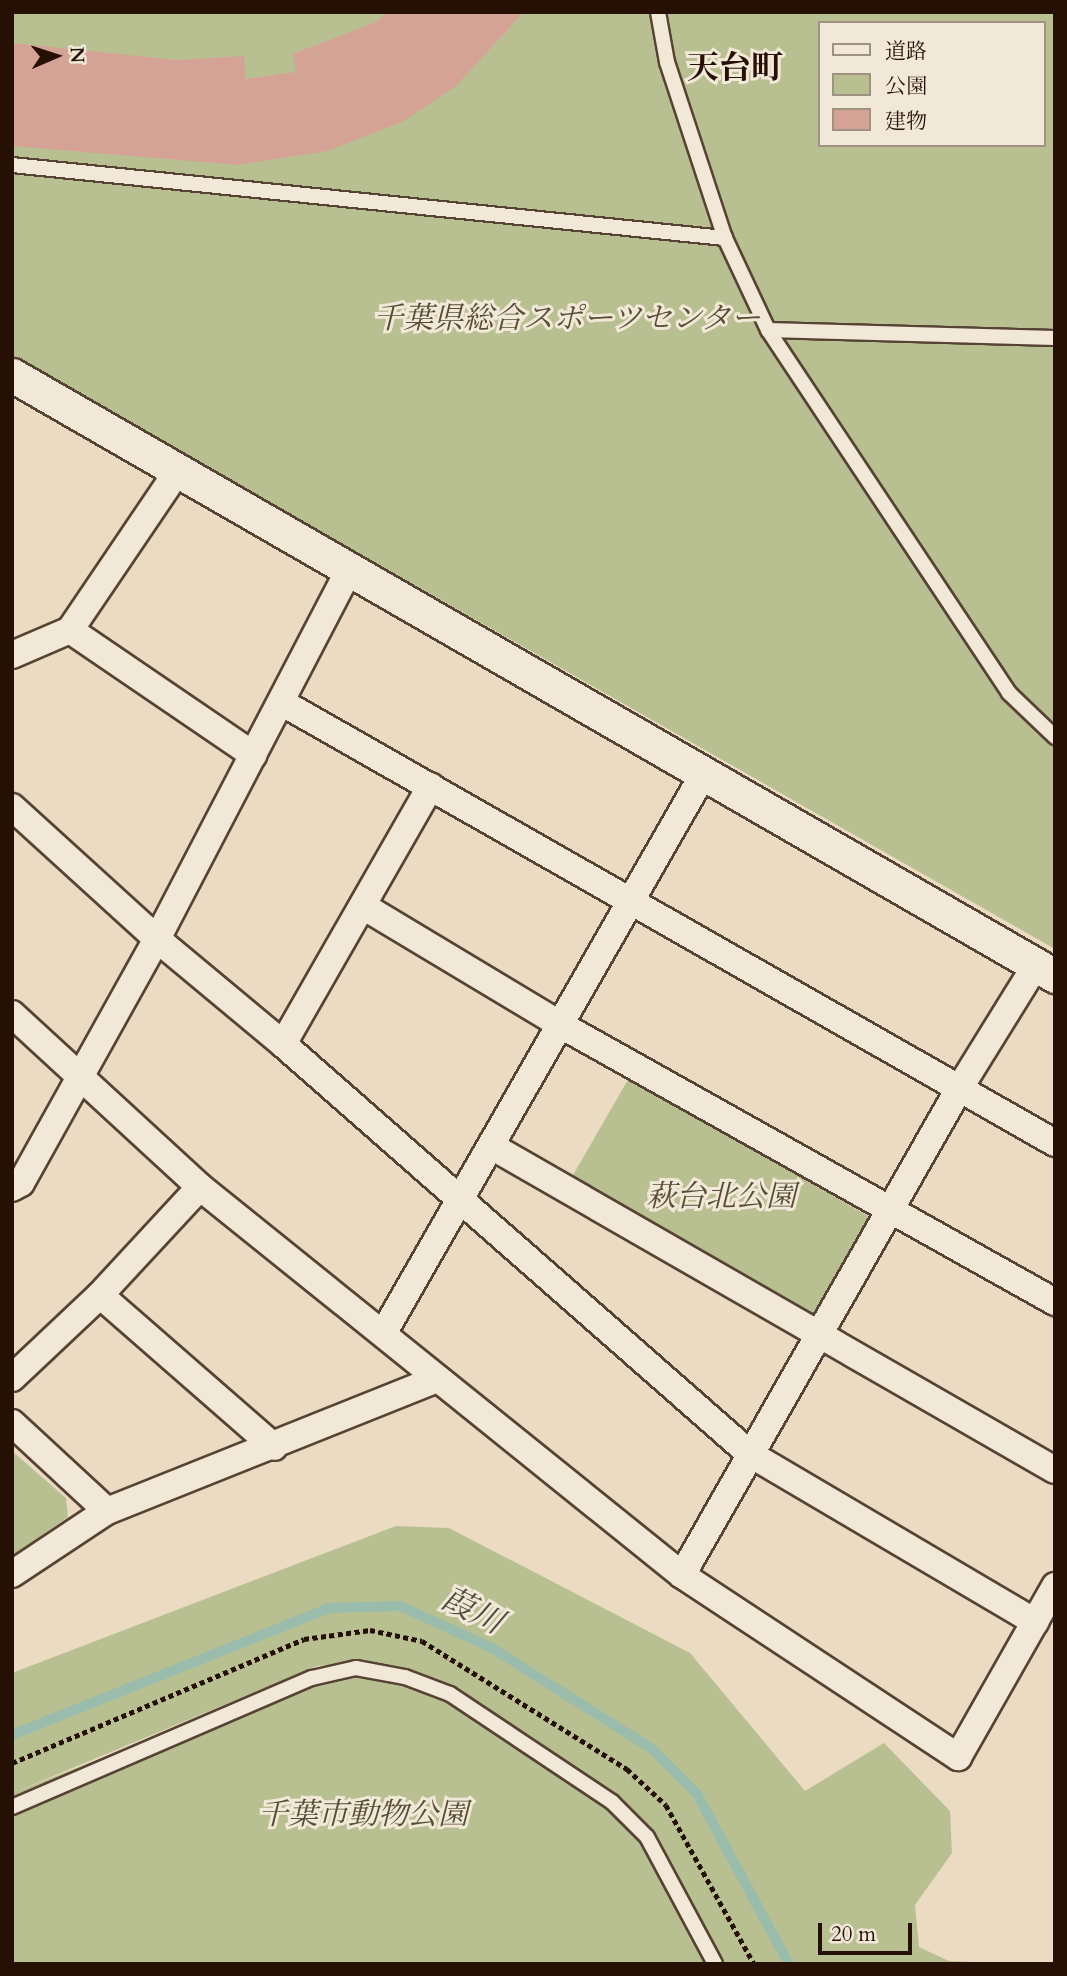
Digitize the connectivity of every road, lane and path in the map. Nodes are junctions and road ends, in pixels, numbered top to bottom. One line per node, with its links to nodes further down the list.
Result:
1 (657, 12): 3 (lane)
2 (12, 165): 3 (lane)
3 (725, 239): 4 (lane)
4 (768, 330): 5 (lane); 12 (lane)
5 (1055, 338)
6 (12, 375): 7 (street)
7 (179, 469): 8 (street); 9 (street)
8 (348, 572): 11 (street); 14 (street)
9 (70, 630): 10 (street); 13 (street)
10 (12, 655)
11 (281, 702): 13 (street); 15 (street)
12 (1055, 737)
13 (253, 755): 19 (street)
14 (704, 773): 17 (street); 20 (street)
15 (431, 786): 17 (street); 18 (street)
16 (12, 807): 19 (street)
17 (631, 901): 22 (street); 25 (street)
18 (363, 906): 22 (street); 23 (street)
19 (157, 939): 23 (street); 24 (street)
20 (1046, 970): 25 (street)
21 (12, 1014): 24 (street)
22 (559, 1024): 27 (street); 31 (street)
23 (283, 1044): 30 (street)
24 (82, 1074): 28 (street); 29 (street)
25 (959, 1088): 26 (street); 31 (street)
26 (1055, 1143)
27 (493, 1147): 30 (street); 35 (street)
28 (201, 1187): 32 (street); 34 (street)
29 (12, 1188)
30 (460, 1201): 34 (street); 40 (street)
31 (890, 1211): 33 (street); 35 (street)
32 (100, 1295): 36 (street); 39 (street)
33 (1055, 1302)
34 (384, 1332): 37 (street)
35 (821, 1334): 40 (street); 41 (street)
36 (12, 1378)
37 (437, 1379): 39 (street); 44 (street)
38 (12, 1423): 42 (street)
39 (275, 1447): 42 (street)
40 (750, 1454): 44 (street); 46 (street)
41 (1055, 1470)
42 (107, 1511): 43 (street)
43 (12, 1574)
44 (682, 1575): 46 (street)
45 (1055, 1586): 46 (street)
46 (1035, 1622)
47 (12, 1763): 50 (path)
48 (12, 1807): 49 (lane)
49 (715, 1964)
50 (754, 1964)

